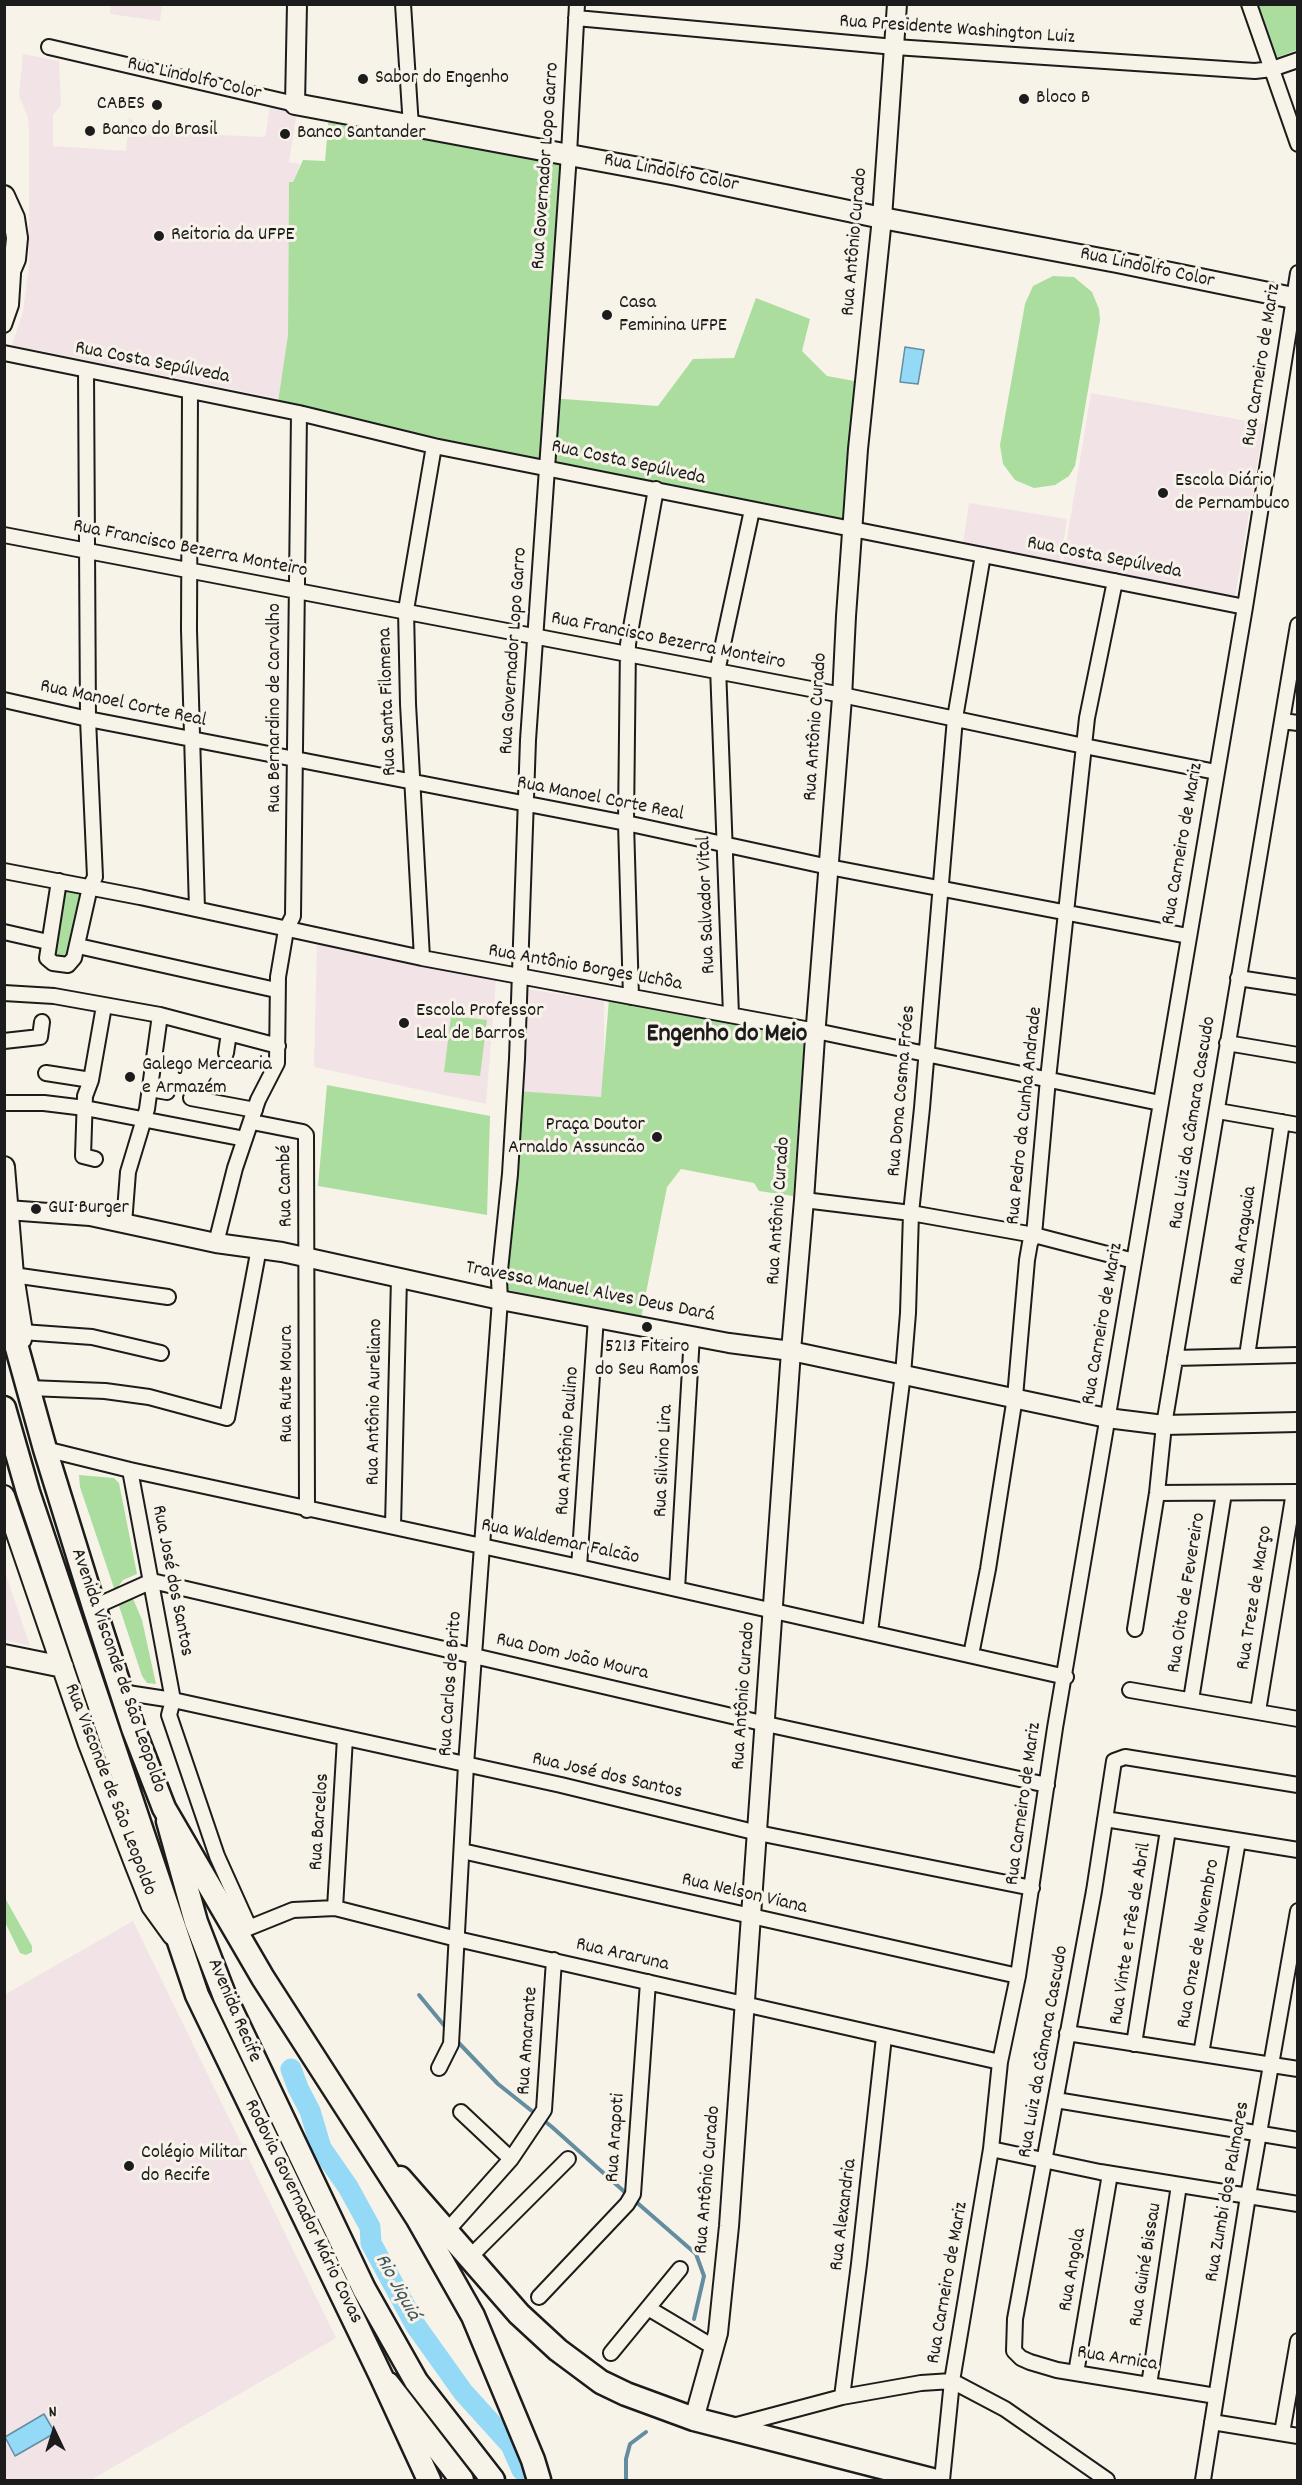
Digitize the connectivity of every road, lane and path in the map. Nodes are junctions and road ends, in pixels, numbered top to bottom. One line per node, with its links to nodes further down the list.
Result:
1 (297, 4): 10 (street)
2 (403, 4): 11 (street)
3 (897, 4): 7 (street, Rua Antônio Curado)
4 (1249, 4): 9 (street)
5 (576, 11): 7 (street, Rua Presidente Washington Luiz); 13 (street, Rua Governador Lopo Garro)
6 (49, 47): 10 (street, Rua Lindolfo Color)
7 (895, 47): 9 (street, Rua Presidente Washington Luiz); 15 (street, Rua Antônio Curado)
8 (1298, 60): 9 (street, Rua Presidente Washington Luiz)
9 (1272, 69): 12 (street)
10 (295, 104): 11 (main road, Rua Lindolfo Color)
11 (411, 127): 13 (main road, Rua Lindolfo Color)
12 (1298, 144)
13 (569, 154): 15 (main road, Rua Lindolfo Color); 26 (street, Rua Governador Lopo Garro)
14 (4, 196): 16 (main road)
15 (882, 218): 19 (main road, Rua Lindolfo Color); 29 (street, Rua Antônio Curado)
16 (15, 259): 18 (main road); 20 (street)
17 (1298, 273): 19 (street, Rua Carneiro de Mariz)
18 (4, 285)
19 (1295, 299): 36 (street, Rua Carneiro de Mariz)
20 (4, 325)
21 (4, 353): 22 (street, Rua Costa Sepúlveda)
22 (86, 371): 23 (street, Rua Costa Sepúlveda); 31 (street)
23 (190, 391): 24 (street, Rua Costa Sepúlveda); 33 (street)
24 (298, 413): 25 (street, Rua Costa Sepúlveda); 35 (street, Rua Bernardino de Carvalho)
25 (434, 446): 26 (street, Rua Costa Sepúlveda); 37 (street, Rua Santa Filomena)
26 (546, 467): 27 (street, Rua Costa Sepúlveda); 39 (street, Rua Governador Lopo Garro)
27 (656, 489): 28 (street, Rua Costa Sepúlveda); 41 (street)
28 (752, 510): 29 (street, Rua Costa Sepúlveda); 42 (street, Rua Salvador Vital)
29 (853, 529): 32 (street, Rua Costa Sepúlveda); 43 (street, Rua Antônio Curado)
30 (4, 535): 31 (street, Rua Francisco Bezerra Monteiro)
31 (87, 549): 33 (street, Rua Francisco Bezerra Monteiro); 46 (street)
32 (983, 555): 34 (street, Rua Costa Sepúlveda); 45 (street, Rua Dona Cosma Fróes)
33 (190, 569): 35 (street, Rua Francisco Bezerra Monteiro); 49 (street)
34 (1115, 581): 36 (street, Rua Costa Sepúlveda); 50 (street, Rua Pedro da Cunha Andrade)
35 (296, 590): 37 (street, Rua Francisco Bezerra Monteiro); 51 (street, Rua Bernardino de Carvalho)
36 (1245, 607): 52 (street, Rua Carneiro de Mariz)
37 (406, 610): 39 (street, Rua Francisco Bezerra Monteiro); 53 (street, Rua Santa Filomena)
38 (1298, 625): 40 (street, Rua Luiz da Câmara Cascudo)
39 (535, 637): 41 (street, Rua Francisco Bezerra Monteiro); 54 (street, Rua Governador Lopo Garro)
40 (1295, 652): 47 (street, Rua Luiz da Câmara Cascudo)
41 (628, 654): 42 (street, Rua Francisco Bezerra Monteiro); 55 (street)
42 (719, 672): 43 (street, Rua Francisco Bezerra Monteiro); 56 (street, Rua Salvador Vital)
43 (842, 694): 45 (street, Rua Francisco Bezerra Monteiro); 57 (street, Rua Antônio Curado)
44 (4, 700): 46 (street, Rua Manoel Corte Real)
45 (955, 718): 50 (street, Rua Francisco Bezerra Monteiro); 61 (street, Rua Dona Cosma Fróes)
46 (88, 719): 49 (street, Rua Manoel Corte Real); 60 (street)
47 (1282, 721): 48 (street); 71 (street, Rua Luiz da Câmara Cascudo)
48 (1298, 723)
49 (192, 739): 51 (street, Rua Manoel Corte Real); 62 (street)
50 (1084, 746): 52 (street, Rua Francisco Bezerra Monteiro); 63 (street, Rua Pedro da Cunha Andrade)
51 (296, 759): 53 (street, Rua Manoel Corte Real); 64 (street, Rua Bernardino de Carvalho)
52 (1216, 772): 66 (street, Rua Carneiro de Mariz)
53 (412, 782): 54 (street, Rua Manoel Corte Real); 69 (street, Rua Santa Filomena)
54 (525, 805): 55 (street, Rua Manoel Corte Real); 70 (street, Rua Governador Lopo Garro)
55 (626, 823): 56 (street, Rua Manoel Corte Real); 75 (street)
56 (726, 845): 57 (street, Rua Manoel Corte Real); 78 (street, Rua Salvador Vital)
57 (830, 867): 61 (street, Rua Manoel Corte Real); 80 (street, Rua Antônio Curado)
58 (4, 871): 59 (street, Rua Antônio Borges Uchôa)
59 (59, 881): 60 (street, Rua Antônio Borges Uchôa); 67 (street)
60 (90, 887): 62 (street, Rua Antônio Borges Uchôa); 68 (street)
61 (941, 888): 63 (street, Rua Manoel Corte Real); 86 (street, Rua Dona Cosma Fróes)
62 (197, 909): 64 (street, Rua Antônio Borges Uchôa)
63 (1066, 912): 66 (street, Rua Manoel Corte Real); 89 (street, Rua Pedro da Cunha Andrade)
64 (286, 930): 69 (street, Rua Antônio Borges Uchôa); 73 (street, Rua Bernardino de Carvalho)
65 (4, 932): 67 (street)
66 (1188, 936): 95 (street, Rua Carneiro de Mariz)
67 (48, 942): 68 (street)
68 (78, 946): 73 (street)
69 (422, 958): 70 (street, Rua Antônio Borges Uchôa)
70 (519, 977): 75 (street, Rua Antônio Borges Uchôa); 117 (street, Rua Governador Lopo Garro)
71 (1238, 978): 72 (street); 83 (street, Rua Luiz da Câmara Cascudo)
72 (1298, 987)
73 (276, 990): 84 (street, Rua Bernardino de Carvalho)
74 (4, 993): 76 (street)
75 (631, 997): 78 (street, Rua Antônio Borges Uchôa)
76 (104, 1006): 77 (street); 90 (street)
77 (160, 1015): 81 (street); 91 (street)
78 (731, 1015): 80 (street, Rua Antônio Borges Uchôa)
79 (42, 1022): 82 (street)
80 (816, 1031): 86 (street, Rua Antônio Borges Uchôa); 105 (street, Rua Antônio Curado)
81 (229, 1033): 84 (street); 85 (street)
82 (4, 1041)
83 (1227, 1043): 87 (street); 97 (street, Rua Luiz da Câmara Cascudo)
84 (278, 1046): 98 (street, Rua Bernardino de Carvalho)
85 (226, 1053)
86 (927, 1054): 89 (street, Rua Antônio Borges Uchôa); 107 (street, Rua Dona Cosma Fróes)
87 (1298, 1055)
88 (46, 1073): 90 (street)
89 (1048, 1078): 95 (street, Rua Antônio Borges Uchôa); 109 (street, Rua Pedro da Cunha Andrade)
90 (91, 1080): 96 (street)
91 (150, 1089): 92 (street); 99 (street)
92 (167, 1092)
93 (191, 1098): 98 (street)
94 (4, 1103): 96 (street)
95 (1160, 1104): 113 (street, Rua Carneiro de Mariz)
96 (85, 1108): 99 (street); 103 (street)
97 (1218, 1111): 100 (street); 126 (street, Rua Luiz da Câmara Cascudo)
98 (253, 1116): 102 (street, Rua Bernardino de Carvalho); 112 (street, Rua Cambé)
99 (145, 1120): 102 (street); 108 (street)
100 (1282, 1122): 101 (street); 125 (street, Rua Araguaia)
101 (1298, 1125)
102 (245, 1138): 110 (street, Rua Bernardino de Carvalho)
103 (94, 1159)
104 (4, 1167): 106 (main road, Avenida Visconde de São Leopoldo)
105 (804, 1200): 107 (street); 122 (street, Rua Antônio Curado)
106 (7, 1210): 108 (street, Travessa Manuel Alves Deus Dará); 114 (main road, Avenida Visconde de São Leopoldo)
107 (911, 1214): 109 (street); 127 (street, Rua Dona Cosma Fróes)
108 (124, 1224): 110 (street, Travessa Manuel Alves Deus Dará)
109 (1034, 1236): 113 (street); 129 (street, Rua Pedro da Cunha Andrade)
110 (216, 1243): 111 (street, Travessa Manuel Alves Deus Dará)
111 (259, 1248): 112 (street, Travessa Manuel Alves Deus Dará); 128 (street)
112 (308, 1258): 115 (street, Travessa Manuel Alves Deus Dará); 140 (street, Rua Rute Moura)
113 (1134, 1261): 131 (street, Rua Carneiro de Mariz)
114 (13, 1275): 116 (street); 121 (main road, Avenida Visconde de São Leopoldo)
115 (399, 1278): 117 (street, Travessa Manuel Alves Deus Dará); 141 (street, Rua Antônio Aureliano)
116 (168, 1298)
117 (500, 1300): 119 (street, Travessa Manuel Alves Deus Dará); 142 (street, Rua Carlos de Brito)
118 (4, 1301): 121 (main road, Avenida Visconde de São Leopoldo)
119 (596, 1317): 120 (street, Travessa Manuel Alves Deus Dará); 143 (street, Rua Antônio Paulino)
120 (693, 1335): 122 (street, Travessa Manuel Alves Deus Dará); 145 (street, Rua Silvino Lira)
121 (21, 1343): 123 (street); 128 (main road, Avenida Visconde de São Leopoldo)
122 (791, 1351): 127 (street, Travessa Manuel Alves Deus Dará); 147 (street, Rua Antônio Curado)
123 (161, 1353)
124 (1298, 1354): 125 (street)
125 (1247, 1356): 126 (street)
126 (1175, 1358): 133 (street, Rua Luiz da Câmara Cascudo)
127 (903, 1374): 129 (street, Travessa Manuel Alves Deus Dará); 149 (street, Rua Dona Cosma Fróes)
128 (29, 1388): 134 (main road, Avenida Visconde de São Leopoldo)
129 (1015, 1397): 131 (street, Travessa Manuel Alves Deus Dará); 152 (street, Rua Pedro da Cunha Andrade)
130 (4, 1408): 179 (main road, Avenida Visconde de São Leopoldo)
131 (1107, 1418): 133 (street, Travessa Manuel Alves Deus Dará); 154 (street, Rua Carneiro de Mariz)
132 (1298, 1422): 133 (street, Travessa Manuel Alves Deus Dará)
133 (1164, 1425): 137 (street, Rua Luiz da Câmara Cascudo)
134 (45, 1449): 135 (street, Rua Waldemar Falcão); 146 (main road, Avenida Visconde de São Leopoldo)
135 (130, 1470): 140 (street, Rua Waldemar Falcão); 144 (street, Rua José dos Santos)
136 (1296, 1492): 138 (street); 159 (street, Rua Treze de Março)
137 (1157, 1493): 138 (street); 148 (street, Rua Luiz da Câmara Cascudo)
138 (1224, 1493): 158 (street, Rua Oito de Fevereiro)
139 (4, 1496): 153 (main road)
140 (308, 1510): 141 (street, Rua Waldemar Falcão)
141 (393, 1526): 142 (street, Rua Waldemar Falcão)
142 (482, 1546): 143 (street, Rua Waldemar Falcão); 151 (street, Rua Carlos de Brito)
143 (579, 1567): 145 (street, Rua Waldemar Falcão)
144 (152, 1581): 146 (street); 151 (street, Rua Dom João Moura); 157 (street, Rua José dos Santos)
145 (677, 1589): 147 (street, Rua Waldemar Falcão)
146 (94, 1607): 156 (main road, Avenida Visconde de São Leopoldo)
147 (774, 1611): 149 (street, Rua Waldemar Falcão); 161 (street, Rua Antônio Curado)
148 (1135, 1629)
149 (870, 1632): 152 (street, Rua Waldemar Falcão)
150 (4, 1655): 153 (main road)
151 (474, 1655): 161 (street, Rua Dom João Moura); 163 (street, Rua Carlos de Brito)
152 (971, 1655): 154 (street, Rua Waldemar Falcão)
153 (63, 1667): 179 (main road, Rua Visconde de São Leopoldo)
154 (1066, 1677): 164 (street, Rua Carneiro de Mariz)
155 (1130, 1690): 158 (street)
156 (122, 1692): 157 (street, Rua José dos Santos); 166 (main road, Avenida Visconde de São Leopoldo)
157 (173, 1700): 162 (street, Rua José dos Santos); 177 (street, Rua José dos Santos)
158 (1191, 1700): 159 (street)
159 (1257, 1711): 160 (street)
160 (1298, 1719)
161 (766, 1724): 164 (street, Rua Dom João Moura); 169 (street, Rua Antônio Curado)
162 (345, 1738): 163 (street, Rua José dos Santos); 174 (street, Rua Barcelos)
163 (466, 1765): 169 (street, Rua José dos Santos); 172 (street, Rua Carlos de Brito)
164 (1047, 1785): 173 (street, Rua Carneiro de Mariz)
165 (1298, 1785): 167 (street, Rua Luiz da Câmara Cascudo)
166 (164, 1808): 177 (main road, Avenida Visconde de São Leopoldo); 227 (main road, Avenida Recife)
167 (1105, 1819): 168 (street); 184 (street, Rua Luiz da Câmara Cascudo)
168 (1168, 1830): 170 (street); 186 (street, Rua Vinte e Três de Abril)
169 (758, 1833): 173 (street, Rua José dos Santos); 176 (street, Rua Antônio Curado)
170 (1238, 1841): 171 (street); 187 (street, Rua Onze de Novembro)
171 (1298, 1850)
172 (462, 1851): 176 (street, Rua Nelson Viana); 178 (street, Rua Carlos de Brito)
173 (1032, 1888): 181 (street, Rua Carneiro de Mariz)
174 (334, 1908): 177 (street, Rua Araruna); 178 (street, Rua Araruna)
175 (1298, 1911): 189 (street, Rua Zumbi dos Palmares)
176 (752, 1917): 181 (street, Rua Nelson Viana); 183 (street, Rua Antônio Curado)
177 (243, 1930): 197 (main road, Avenida Visconde de São Leopoldo)
178 (457, 1939): 180 (street, Rua Araruna); 190 (street, Rua Carlos de Brito)
179 (178, 1941): 215 (main road, Rodovia Governador Mário Covas)
180 (554, 1960): 182 (street, Rua Araruna); 198 (street, Rua Amarante)
181 (1018, 1976): 188 (street, Rua Carneiro de Mariz)
182 (648, 1982): 183 (street, Rua Araruna); 208 (street, Rua Arapoti)
183 (744, 2004): 185 (street, Rua Araruna); 211 (street, Rua Antônio Curado)
184 (1067, 2033): 186 (street); 192 (street, Rua Luiz da Câmara Cascudo)
185 (884, 2037): 188 (street, Rua Araruna); 219 (street, Rua Alexandria)
186 (1134, 2044): 187 (street)
187 (1200, 2054): 189 (street)
188 (1000, 2062): 196 (street, Rua Carneiro de Mariz)
189 (1271, 2065): 191 (street); 194 (street, Rua Zumbi dos Palmares)
190 (439, 2068)
191 (1298, 2069)
192 (1056, 2100): 194 (street); 200 (street, Rua Luiz da Câmara Cascudo)
193 (462, 2112): 198 (street)
194 (1259, 2134): 195 (street); 203 (street, Rua Zumbi dos Palmares)
195 (1298, 2140)
196 (991, 2149): 200 (street); 216 (street, Rua Carneiro de Mariz)
197 (376, 2151): 205 (main road, Avenida Visconde de São Leopoldo); 228 (main road, Avenida Visconde de São Leopoldo)
198 (511, 2159): 205 (street, Rua Amarante)
199 (568, 2159): 206 (street)
200 (1046, 2162): 201 (street); 213 (street, Rua Luiz da Câmara Cascudo)
201 (1110, 2174): 202 (street); 214 (street, Rua Angola)
202 (1179, 2185): 203 (street); 217 (street, Rua Guiné Bissau)
203 (1248, 2196): 204 (street); 218 (street, Rua Zumbi dos Palmares)
204 (1298, 2204)
205 (447, 2232): 206 (main road, Avenida Visconde de São Leopoldo)
206 (469, 2258): 220 (main road, Avenida Visconde de São Leopoldo)
207 (680, 2269): 209 (street)
208 (539, 2297)
209 (648, 2308): 211 (street); 212 (street)
210 (1298, 2341): 223 (street)
211 (715, 2348): 220 (street, Rua Antônio Curado)
212 (611, 2353)
213 (1016, 2353): 214 (street, Rua Arnica)
214 (1076, 2373): 217 (street, Rua Arnica)
215 (381, 2376): 225 (main road, Rodovia Governador Mário Covas); 226 (main road)
216 (952, 2381): 219 (street, Rua Carneiro de Mariz); 230 (street, Rua Carneiro de Mariz); 231 (street, Rua Carneiro de Mariz)
217 (1149, 2385): 218 (street, Rua Arnica)
218 (1216, 2396): 221 (street, Rua Zumbi dos Palmares)
219 (842, 2397): 222 (street, Rua Carneiro de Mariz)
220 (694, 2419): 222 (main road, Avenida Visconde de São Leopoldo)
221 (1212, 2422): 223 (street); 232 (street, Rua Zumbi dos Palmares)
222 (728, 2428): 229 (main road, Avenida Visconde de São Leopoldo)
223 (1282, 2433): 224 (street)
224 (1298, 2436)
225 (429, 2481)
226 (462, 2481)
227 (493, 2481)
228 (539, 2481)
229 (932, 2481)
230 (942, 2481)
231 (1107, 2481)
232 (1203, 2481)

